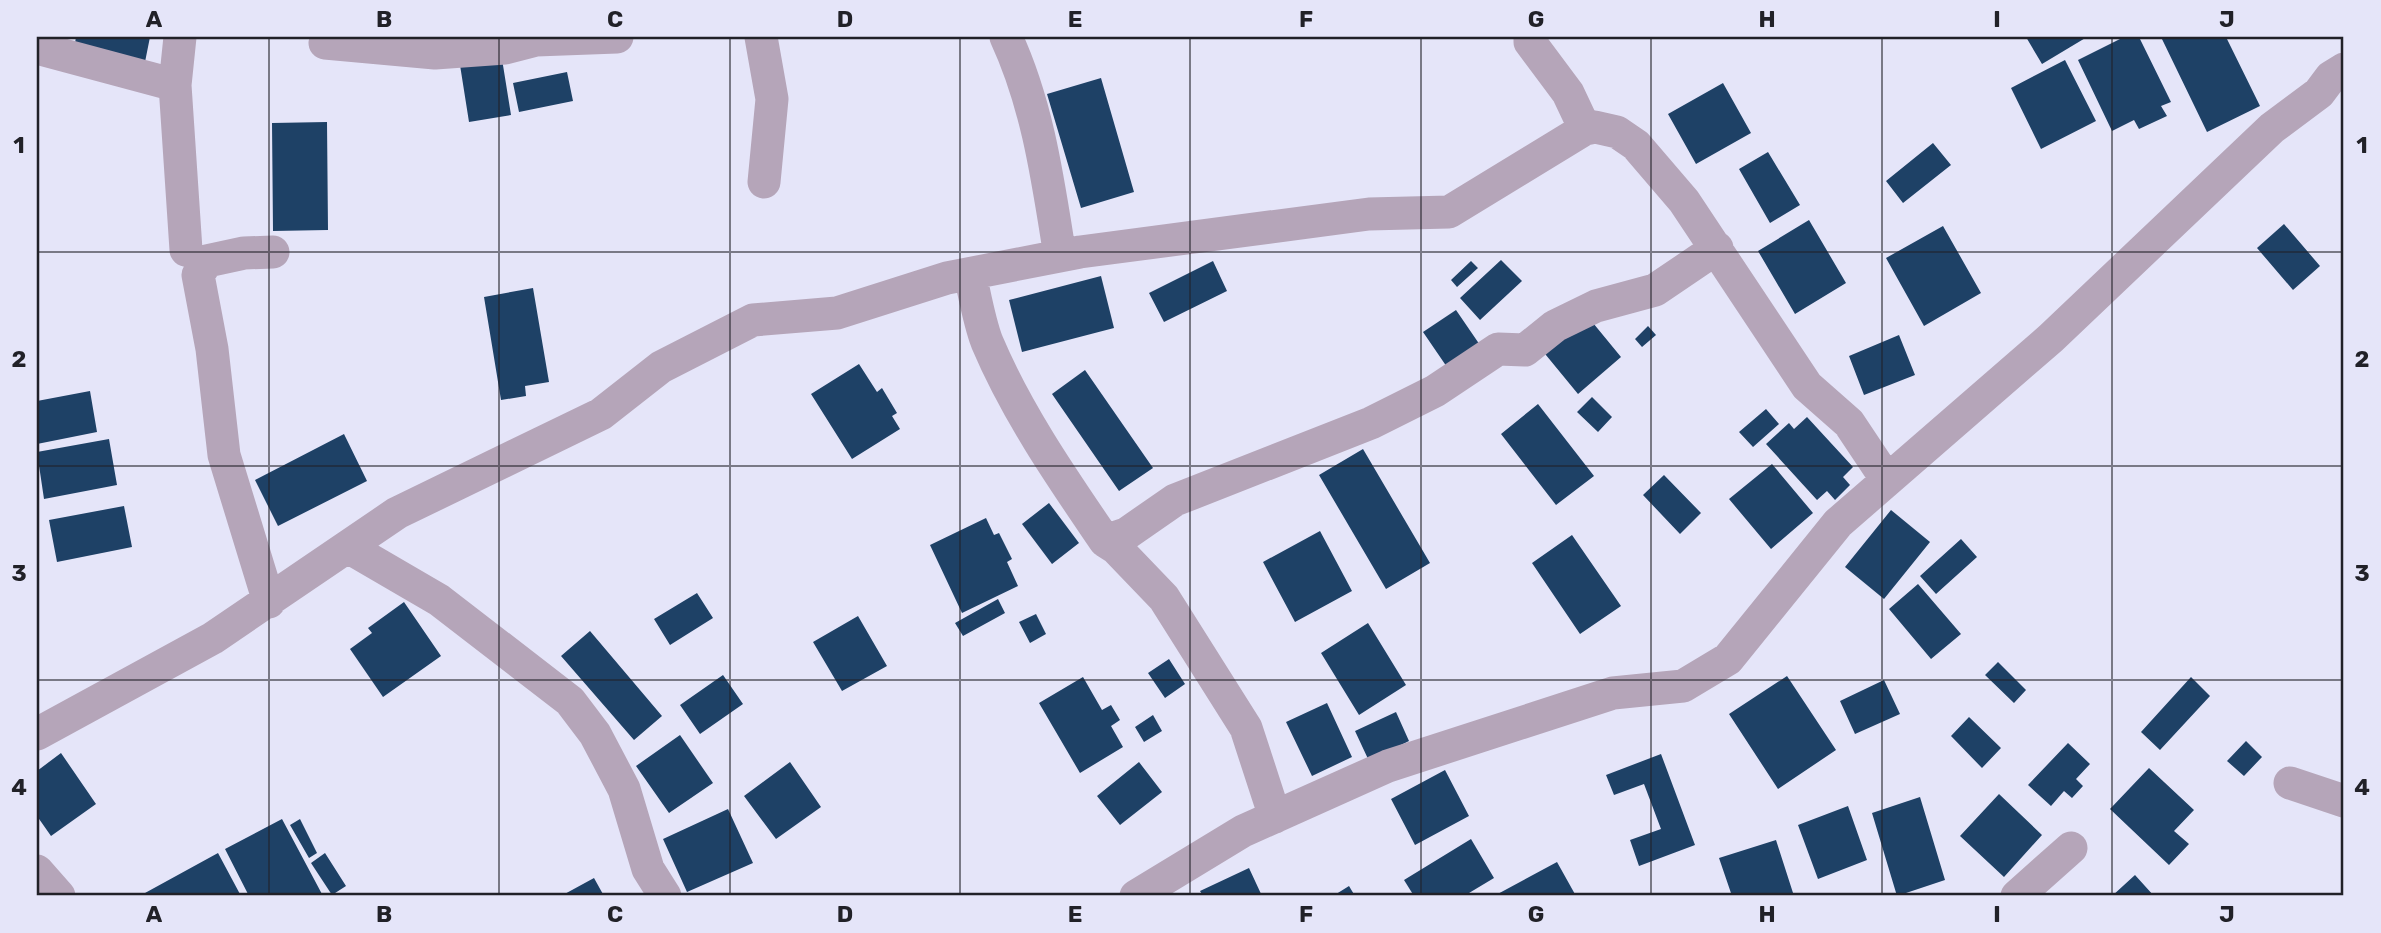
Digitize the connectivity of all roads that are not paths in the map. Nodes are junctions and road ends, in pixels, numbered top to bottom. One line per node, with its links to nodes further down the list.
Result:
1 (180, 37): 9 (street)
2 (617, 37): 6 (street)
3 (759, 37): 11 (street)
4 (1006, 37): 15 (street)
5 (1530, 37): 10 (street)
6 (325, 43)
7 (37, 48): 9 (street)
8 (2344, 69): 17 (street)
9 (175, 85): 13 (street)
10 (1585, 129): 12 (street); 15 (street)
11 (764, 182)
12 (1717, 248): 17 (street); 18 (street)
13 (187, 250)
14 (273, 253): 20 (street)
15 (1060, 256): 16 (street)
16 (970, 274): 18 (street); 19 (street)
17 (1887, 480): 24 (street)
18 (1105, 541): 24 (street)
19 (348, 547): 20 (street); 28 (street)
20 (268, 602): 21 (street)
21 (37, 734)
22 (2290, 783): 23 (street)
23 (2344, 801)
24 (1275, 817): 29 (street)
25 (2071, 848): 30 (street)
26 (37, 871): 27 (street)
27 (59, 896)
28 (665, 896)
29 (1136, 896)
30 (2017, 896)

